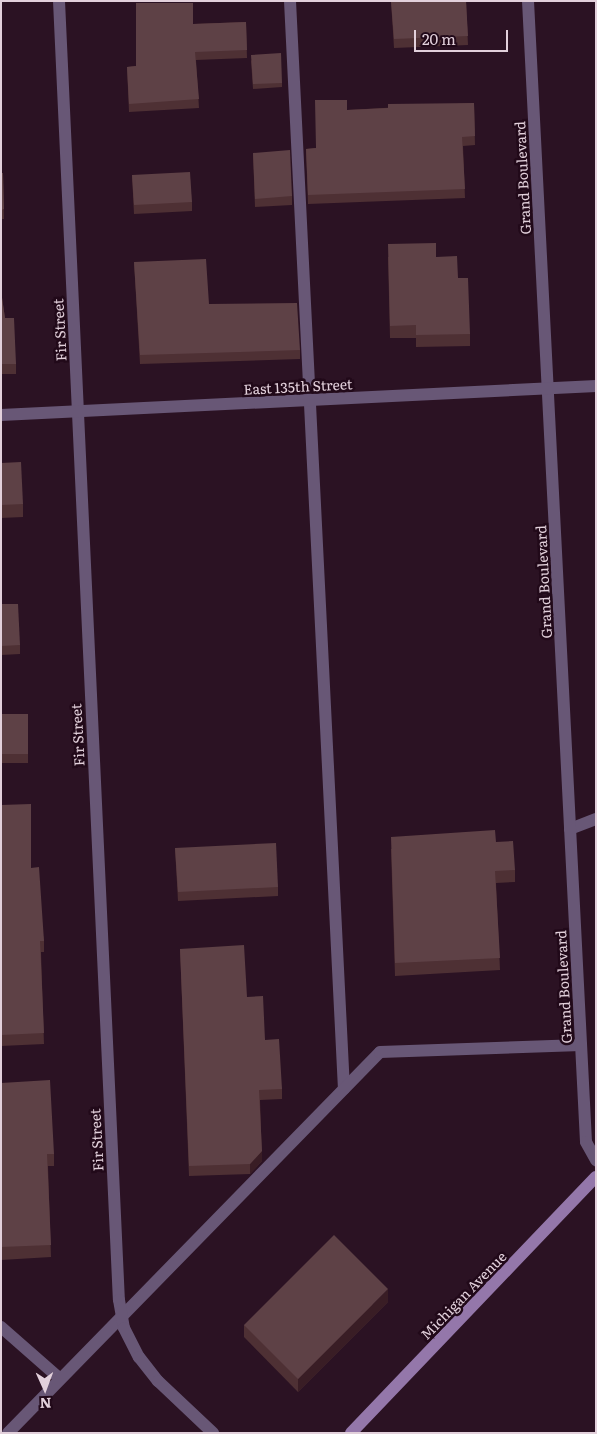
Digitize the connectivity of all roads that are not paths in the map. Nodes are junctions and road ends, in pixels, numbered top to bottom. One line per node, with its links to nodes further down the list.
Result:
1 (59, 1): 7 (street, Fir Street)
2 (290, 1): 6 (street)
3 (528, 1): 5 (street, Grand Boulevard)
4 (596, 386): 5 (street, East 135th Street)
5 (548, 388): 6 (street, East 135th Street); 10 (street, Grand Boulevard)
6 (309, 400): 7 (street, East 135th Street); 12 (street)
7 (77, 412): 8 (street, East 135th Street); 15 (street, Fir Street)
8 (1, 415)
9 (596, 819): 10 (street)
10 (570, 829): 11 (street, Grand Boulevard)
11 (581, 1045): 12 (street); 13 (street, Grand Boulevard)
12 (344, 1089): 15 (street)
13 (596, 1160)
14 (596, 1177): 20 (main road, Michigan Avenue)
15 (122, 1320): 17 (street); 19 (street, Fir Street)
16 (1, 1327): 17 (street)
17 (59, 1378): 18 (street)
18 (8, 1433)
19 (214, 1433)
20 (351, 1433)

